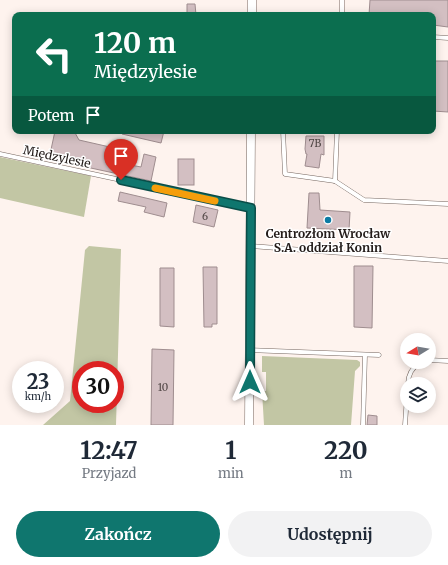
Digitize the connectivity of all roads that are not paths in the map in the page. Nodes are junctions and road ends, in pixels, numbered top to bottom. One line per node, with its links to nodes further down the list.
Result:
1 (252, 0): 3 (street)
2 (342, 0): 4 (lane)
3 (252, 12)
4 (342, 12)
5 (436, 37): 6 (lane)
6 (448, 38)
7 (252, 134): 13 (street)
8 (283, 134): 11 (lane)
9 (337, 134): 11 (lane)
10 (0, 154): 13 (lane, Międzylesie)
11 (335, 181): 12 (lane)
12 (448, 204)
13 (251, 208): 14 (street)
14 (250, 246): 15 (lane); 16 (street)
15 (448, 261)
16 (250, 350): 17 (lane); 22 (street)
17 (365, 355): 18 (lane); 23 (lane)
18 (379, 355)
19 (436, 360): 20 (lane)
20 (448, 361)
21 (406, 413): 24 (lane)
22 (249, 425)
23 (363, 425)
24 (405, 425)

